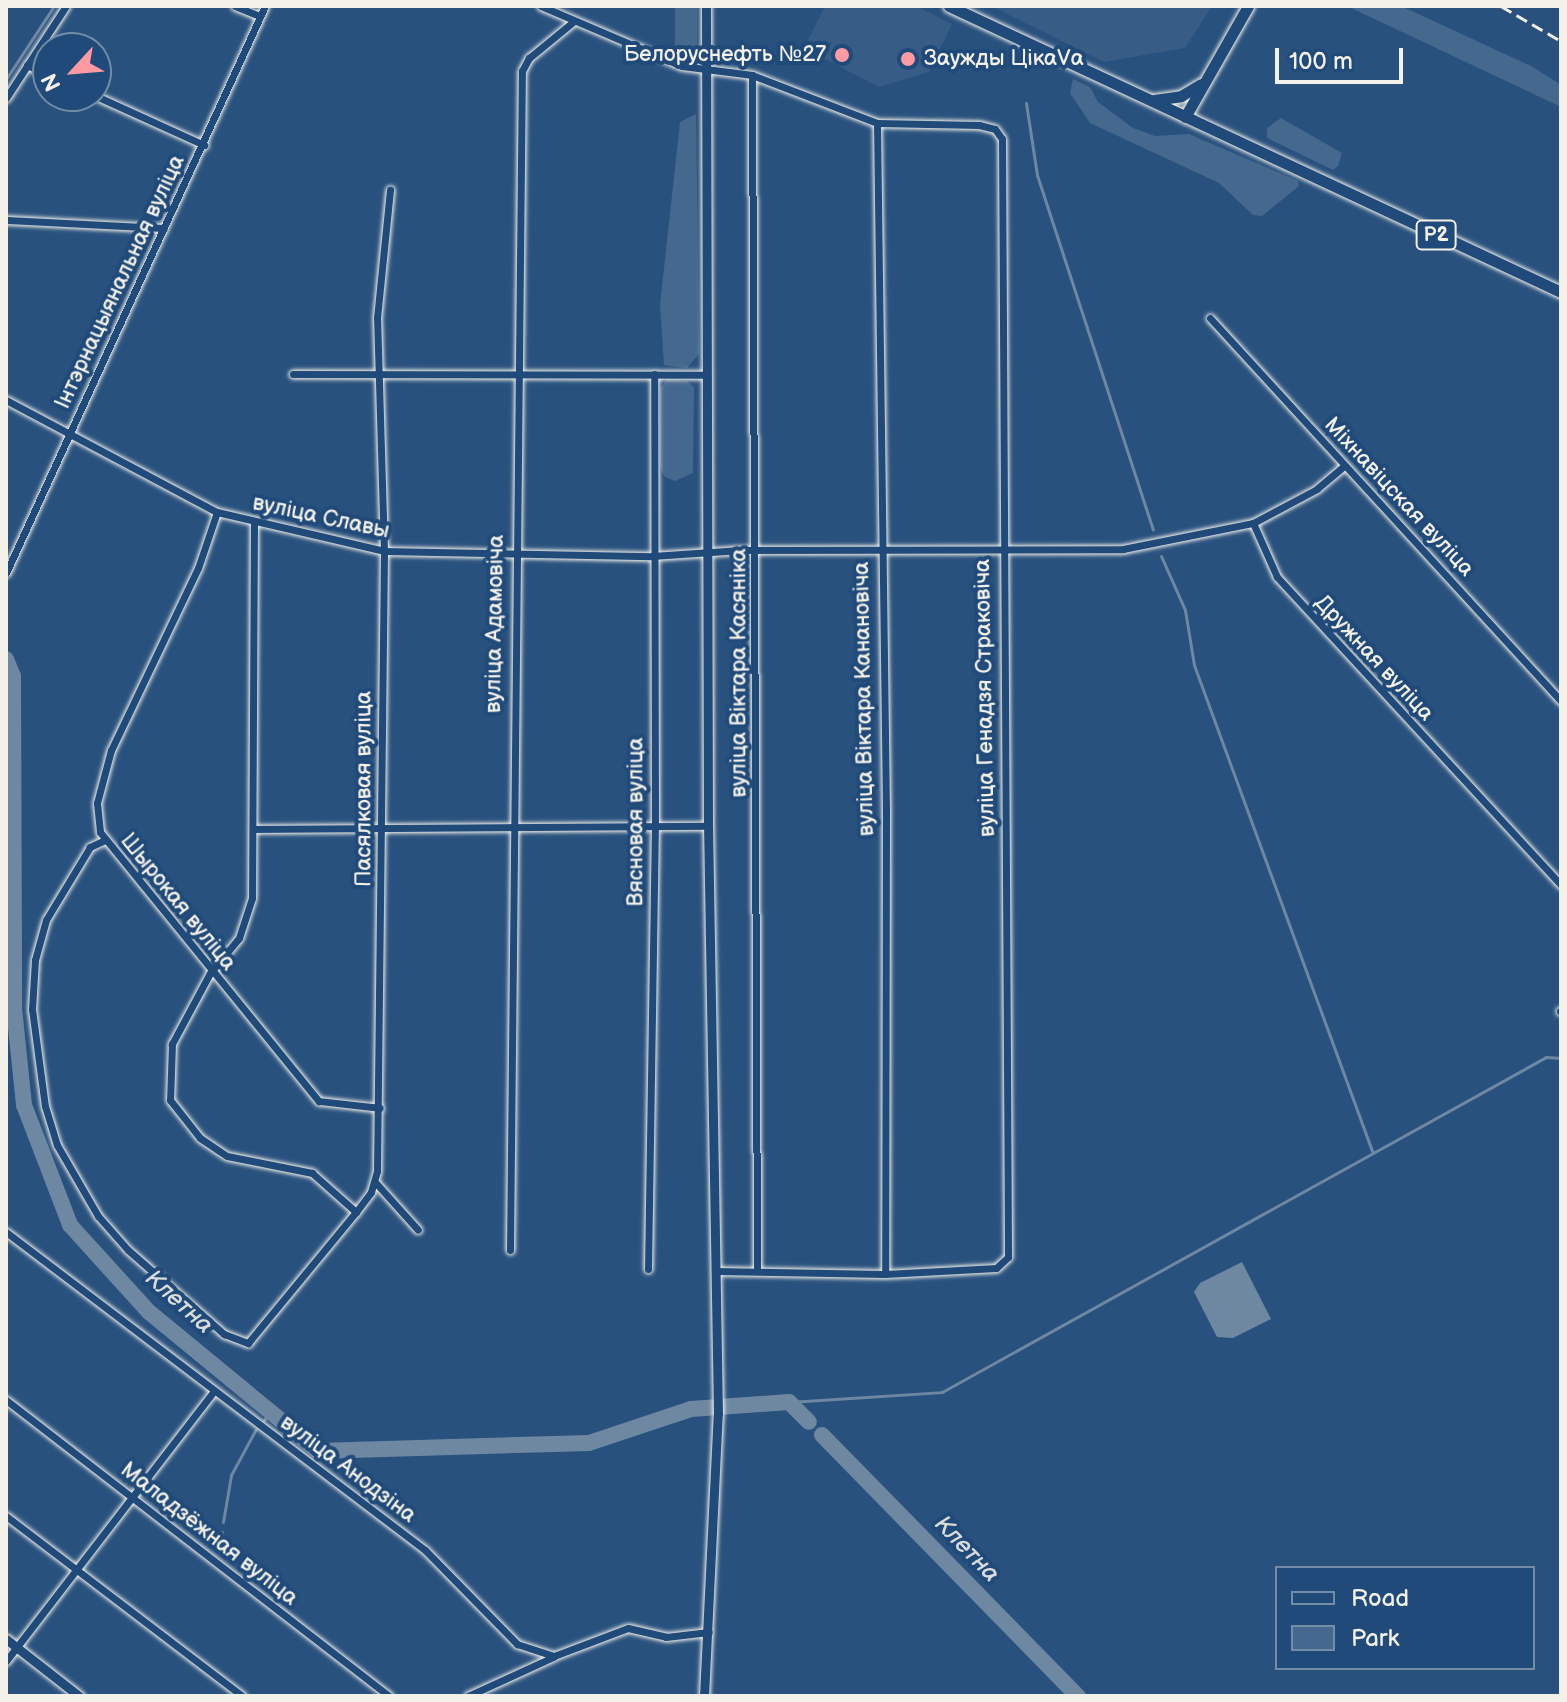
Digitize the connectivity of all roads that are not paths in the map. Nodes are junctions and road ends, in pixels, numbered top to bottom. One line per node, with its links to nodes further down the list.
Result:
1 (66, 6): 10 (street)
2 (235, 6): 8 (street)
3 (265, 6): 8 (street, Інтэрнацыянальная вуліца)
4 (541, 6): 9 (street)
5 (706, 6): 12 (street)
6 (949, 6): 16 (main road, Р2)
7 (1248, 6): 14 (main road)
8 (260, 16): 20 (street, Інтэрнацыянальная вуліца)
9 (574, 21): 12 (street); 28 (street, вуліца Адамовіча)
10 (27, 65): 11 (street); 15 (street)
11 (32, 67)
12 (708, 69): 13 (street); 30 (street)
13 (752, 75): 19 (street); 38 (street, вуліца Віктара Касяніка)
14 (1205, 82): 16 (main road); 18 (main road)
15 (6, 98)
16 (1147, 99): 18 (main road, Р2)
17 (112, 103): 20 (street)
18 (1185, 117): 24 (main road, Р2)
19 (877, 123): 37 (street, вуліца Віктара Канановіча); 39 (street, вуліца Генадзя Страковіча)
20 (204, 145): 23 (street, Інтэрнацыянальная вуліца)
21 (390, 190): 26 (street, Пасялковая вуліца)
22 (6, 220): 23 (street)
23 (164, 228): 32 (street, Інтэрнацыянальная вуліца)
24 (1561, 292)
25 (1210, 318): 33 (street, Міхнавіцская вуліца)
26 (380, 373): 27 (street); 28 (street); 40 (street, Пасялковая вуліца)
27 (293, 374)
28 (517, 374): 29 (street); 41 (street, вуліца Адамовіча)
29 (654, 374): 30 (street); 43 (street, Вясновая вуліца)
30 (706, 375): 42 (street)
31 (6, 400): 32 (street, вуліца Славы)
32 (71, 432): 34 (street, вуліца Славы); 44 (street, Інтэрнацыянальная вуліца)
33 (1344, 466): 36 (street); 45 (street, Міхнавіцская вуліца)
34 (217, 512): 35 (street, вуліца Славы); 51 (street, Шырокая вуліца)
35 (254, 522): 40 (street, вуліца Славы); 48 (street)
36 (1253, 523): 39 (street, вуліца Славы); 52 (street, Дружная вуліца)
37 (879, 549): 38 (street, вуліца Славы); 39 (street, вуліца Славы); 63 (street, вуліца Віктара Канановіча)
38 (757, 550): 42 (street, вуліца Славы); 62 (street, вуліца Віктара Касяніка)
39 (1002, 550): 63 (street, вуліца Генадзя Страковіча)
40 (384, 551): 41 (street, вуліца Славы); 49 (street, Пасялковая вуліца)
41 (514, 553): 43 (street, вуліца Славы); 50 (street, вуліца Адамовіча)
42 (706, 554): 43 (street, вуліца Славы); 46 (street)
43 (652, 556): 47 (street, Вясновая вуліца)
44 (6, 573)
45 (1561, 701)
46 (708, 826): 47 (street); 61 (street)
47 (655, 828): 50 (street); 60 (street, Вясновая вуліца)
48 (253, 829): 49 (street); 53 (street)
49 (382, 829): 50 (street); 54 (street, Пасялковая вуліца)
50 (511, 829): 59 (street, вуліца Адамовіча)
51 (105, 840): 53 (street, Шырокая вуліца); 56 (street, Пасялковая вуліца)
52 (1561, 885)
53 (209, 975): 54 (street, Шырокая вуліца); 56 (street, Шырокая вуліца)
54 (380, 1108): 55 (street, Пасялковая вуліца)
55 (375, 1182): 56 (street, Пасялковая вуліца); 57 (street)
56 (356, 1212)
57 (418, 1230)
58 (6, 1232): 64 (street, вуліца Анодзіна)
59 (510, 1250)
60 (648, 1269)
61 (716, 1271): 62 (street); 69 (street)
62 (757, 1271): 63 (street)
63 (885, 1274)
64 (214, 1391): 66 (street); 72 (street, вуліца Анодзіна)
65 (6, 1400): 66 (street, Маладзёжная вуліца)
66 (134, 1497): 68 (street); 76 (street, Маладзёжная вуліца)
67 (6, 1516): 68 (street)
68 (75, 1568): 71 (street); 75 (street)
69 (709, 1632): 72 (street); 78 (street)
70 (6, 1639): 71 (street)
71 (17, 1647): 73 (street); 74 (street)
72 (554, 1656): 77 (street)
73 (6, 1661)
74 (79, 1696)
75 (242, 1696)
76 (389, 1696)
77 (468, 1696)
78 (704, 1696)

